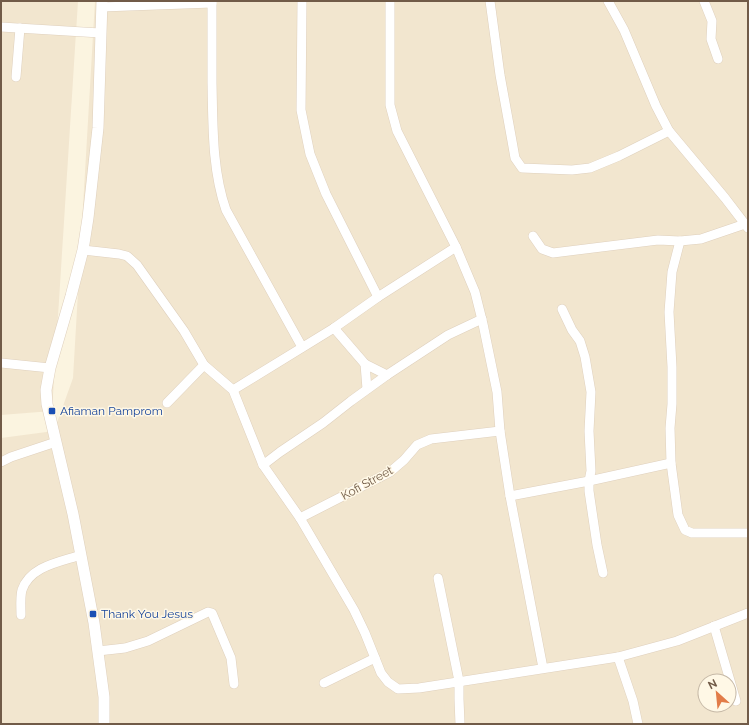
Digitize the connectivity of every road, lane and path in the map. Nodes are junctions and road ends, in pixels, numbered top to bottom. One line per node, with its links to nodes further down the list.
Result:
1 (302, 1): 19 (street)
2 (390, 1): 17 (street)
3 (490, 1): 13 (street)
4 (608, 1): 13 (street)
5 (704, 1): 11 (street)
6 (212, 2): 7 (street); 23 (street)
7 (102, 4): 10 (street)
8 (1, 27): 9 (street)
9 (20, 28): 10 (street); 12 (street)
10 (100, 33): 18 (street)
11 (718, 59)
12 (16, 77)
13 (669, 131): 14 (street)
14 (745, 220): 16 (street)
15 (533, 236): 16 (street)
16 (680, 241): 35 (street)
17 (456, 247): 19 (street); 21 (street)
18 (83, 250): 26 (street); 27 (street)
19 (378, 297): 22 (street)
20 (562, 309): 37 (street)
21 (482, 319): 28 (street); 32 (street)
22 (334, 328): 23 (street); 25 (street)
23 (302, 347): 30 (street)
24 (1, 363): 27 (street)
25 (365, 364): 28 (street); 29 (street)
26 (204, 365): 30 (street); 31 (street)
27 (50, 368): 33 (street)
28 (387, 375): 29 (street)
29 (367, 389): 36 (street)
30 (233, 390): 36 (street)
31 (167, 403)
32 (500, 431): 38 (street); 39 (street, Kofi Street)
33 (56, 442): 34 (street); 41 (street)
34 (1, 462)
35 (671, 462): 37 (street); 40 (street)
36 (263, 464): 39 (street)
37 (589, 481): 38 (street); 42 (street)
38 (510, 496): 50 (street)
39 (300, 518): 49 (street)
40 (748, 533)
41 (81, 555): 45 (street); 47 (street)
42 (602, 574)
43 (438, 578): 52 (street)
44 (748, 613): 46 (street)
45 (21, 615)
46 (714, 626): 48 (street); 51 (street)
47 (98, 651): 54 (street); 55 (street)
48 (618, 657): 50 (street); 57 (street)
49 (375, 658): 52 (street); 53 (street)
50 (543, 668): 52 (street)
51 (728, 673)
52 (459, 681): 56 (street)
53 (324, 683)
54 (234, 684)
55 (104, 724)
56 (460, 724)
57 (638, 724)

